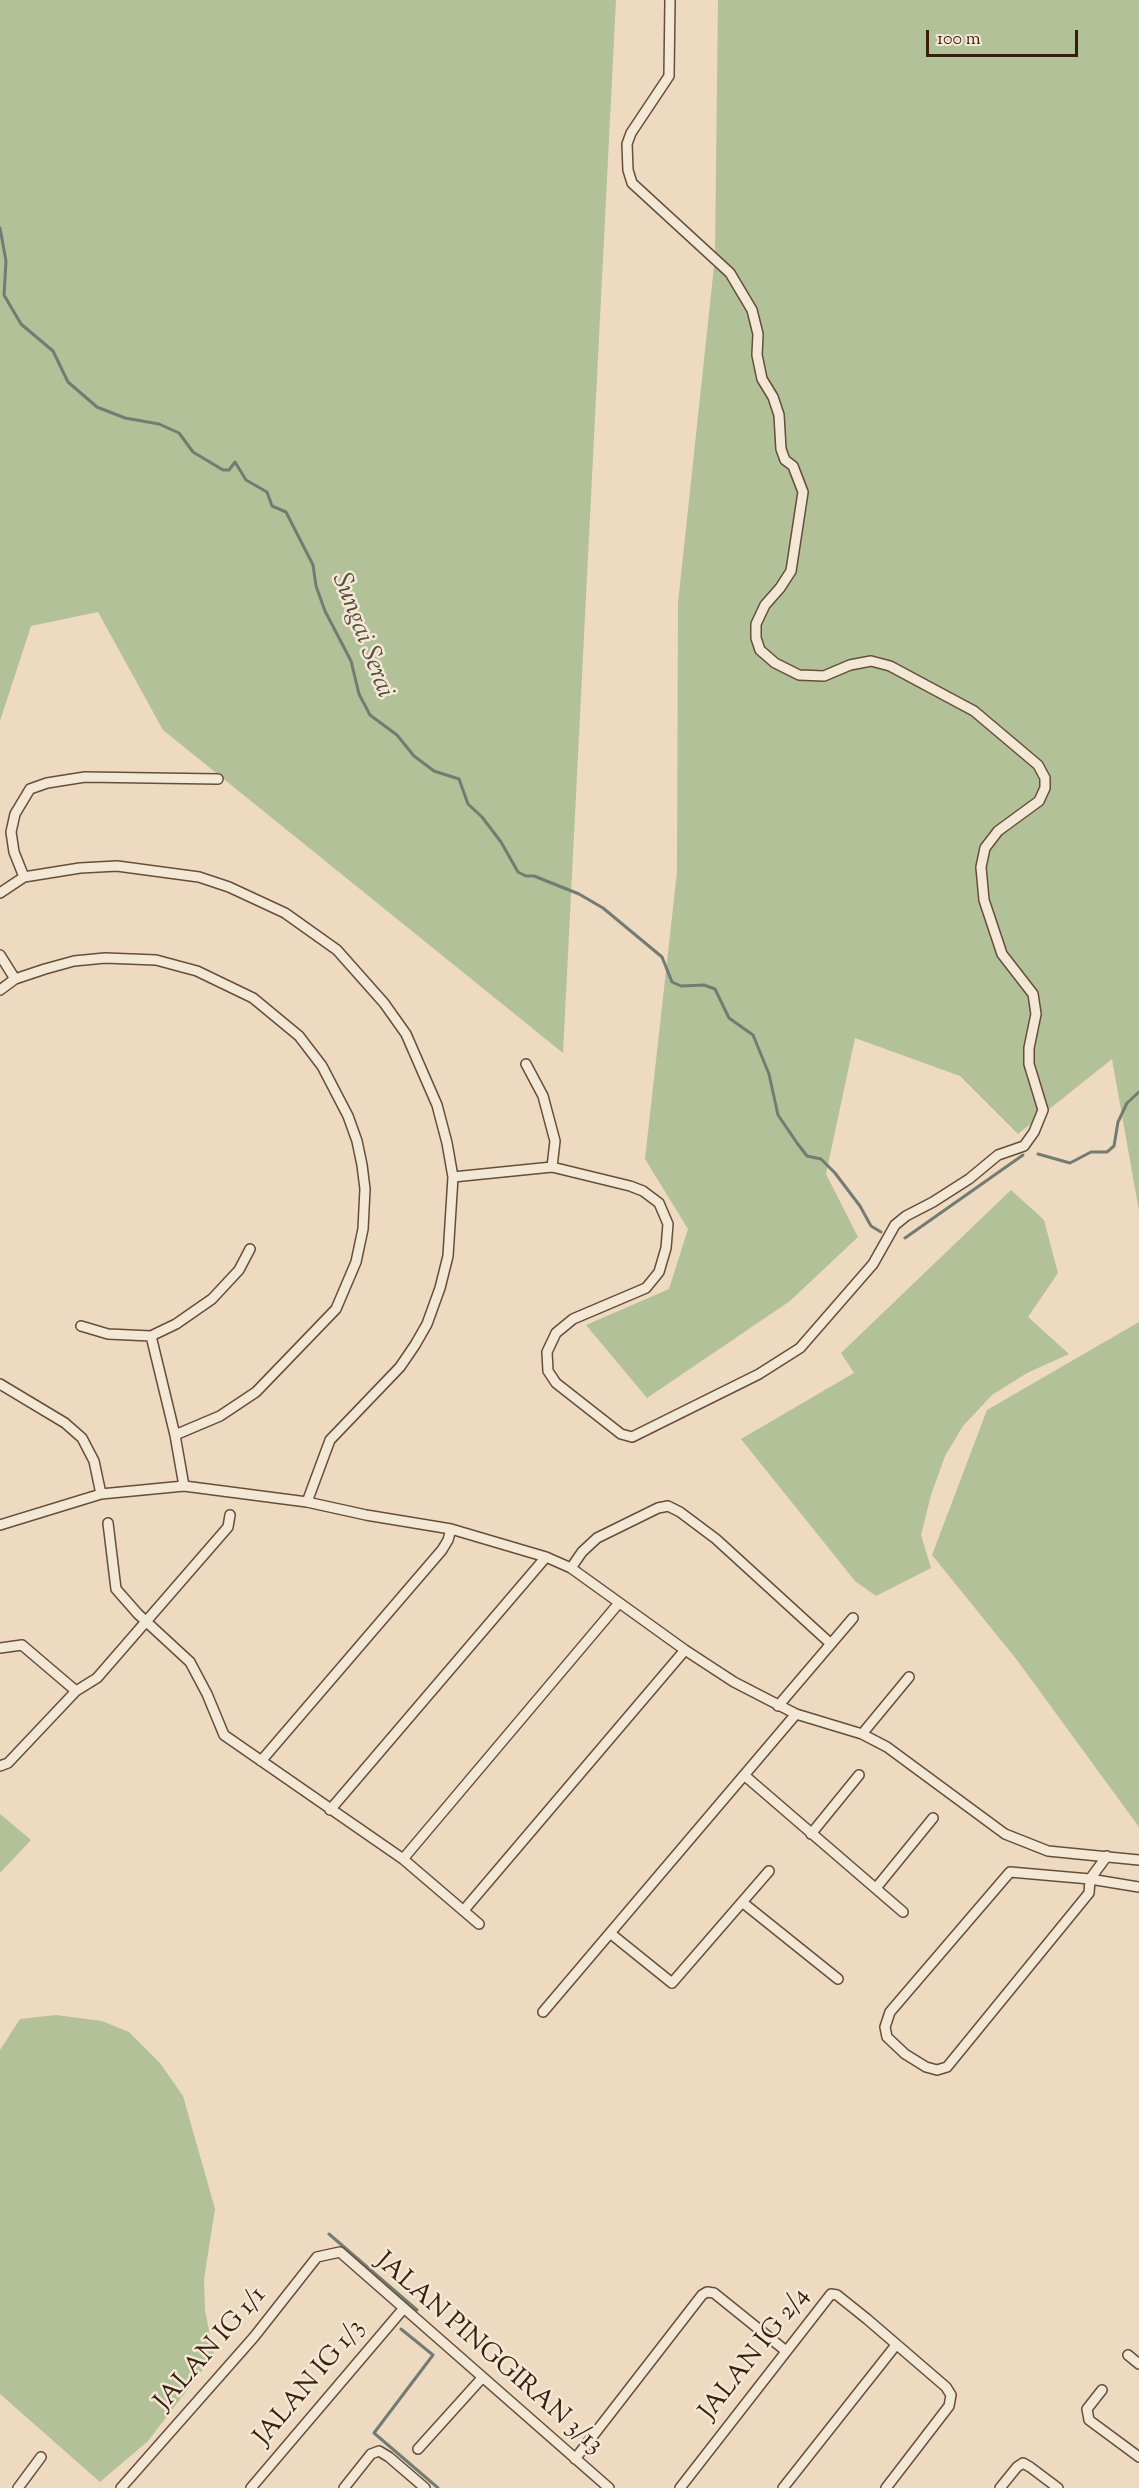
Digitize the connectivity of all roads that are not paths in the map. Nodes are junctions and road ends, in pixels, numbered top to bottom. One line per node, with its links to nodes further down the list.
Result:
1 (670, 0): 9 (street)
2 (218, 779): 3 (street)
3 (24, 877): 4 (street); 10 (street)
4 (0, 893)
5 (0, 955): 6 (street)
6 (15, 979): 7 (street); 15 (street)
7 (0, 990)
8 (526, 1064): 9 (street)
9 (552, 1167): 10 (street)
10 (453, 1177): 18 (street)
11 (250, 1249): 13 (street)
12 (81, 1326): 13 (street)
13 (151, 1336): 15 (street)
14 (0, 1384): 17 (street)
15 (175, 1435): 16 (street)
16 (184, 1486): 17 (street); 18 (street)
17 (101, 1494): 21 (street)
18 (307, 1502): 22 (street)
19 (230, 1515): 27 (street)
20 (108, 1523): 27 (street)
21 (0, 1525)
22 (451, 1529): 23 (street); 36 (street)
23 (546, 1557): 24 (street); 40 (street)
24 (571, 1568): 25 (street); 28 (street)
25 (619, 1603): 30 (street); 44 (street)
26 (853, 1618): 28 (street)
27 (146, 1621): 32 (street); 36 (street)
28 (831, 1644): 33 (street)
29 (0, 1648): 32 (street)
30 (685, 1650): 33 (street); 51 (street)
31 (909, 1677): 35 (street)
32 (76, 1691): 37 (street)
33 (778, 1706): 34 (street)
34 (796, 1714): 35 (street); 38 (street)
35 (862, 1734): 43 (street)
36 (261, 1761): 40 (street)
37 (0, 1766)
38 (744, 1775): 42 (street); 54 (street)
39 (859, 1775): 42 (street)
40 (330, 1810): 44 (street)
41 (933, 1818): 49 (street)
42 (811, 1834): 49 (street)
43 (1107, 1856): 45 (street); 47 (street)
44 (403, 1859): 51 (street)
45 (1139, 1860)
46 (769, 1871): 50 (street)
47 (1090, 1879): 47 (street); 48 (street)
48 (1139, 1887)
49 (876, 1888): 52 (street)
50 (742, 1902): 54 (street); 55 (street)
51 (464, 1910): 53 (street)
52 (903, 1912)
53 (479, 1924)
54 (610, 1933): 56 (street)
55 (838, 1979)
56 (543, 2012)
57 (340, 2252): 58 (street, JALAN PINGGIRAN 3/13); 70 (street, JALAN IG 1/1)
58 (404, 2308): 63 (street, JALAN PINGGIRAN 3/13); 71 (street, JALAN IG 1/3)
59 (896, 2345): 60 (street, JALAN IG 2/4); 76 (street); 77 (street, JALAN IG 2/4)
60 (786, 2351): 68 (street); 75 (street, JALAN IG 2/4)
61 (1128, 2355): 62 (street)
62 (1139, 2364)
63 (482, 2378): 65 (street); 68 (street, JALAN PINGGIRAN 3/13)
64 (1102, 2390): 67 (street)
65 (418, 2449)
66 (41, 2457): 69 (street)
67 (1139, 2457)
68 (575, 2459): 74 (street, JALAN PINGGIRAN 3/13)
69 (18, 2488)
70 (122, 2488)
71 (251, 2488)
72 (344, 2488): 73 (street)
73 (425, 2488)
74 (609, 2488)
75 (680, 2488)
76 (783, 2488)
77 (885, 2488)
78 (1000, 2488): 79 (street)
79 (1058, 2488)

